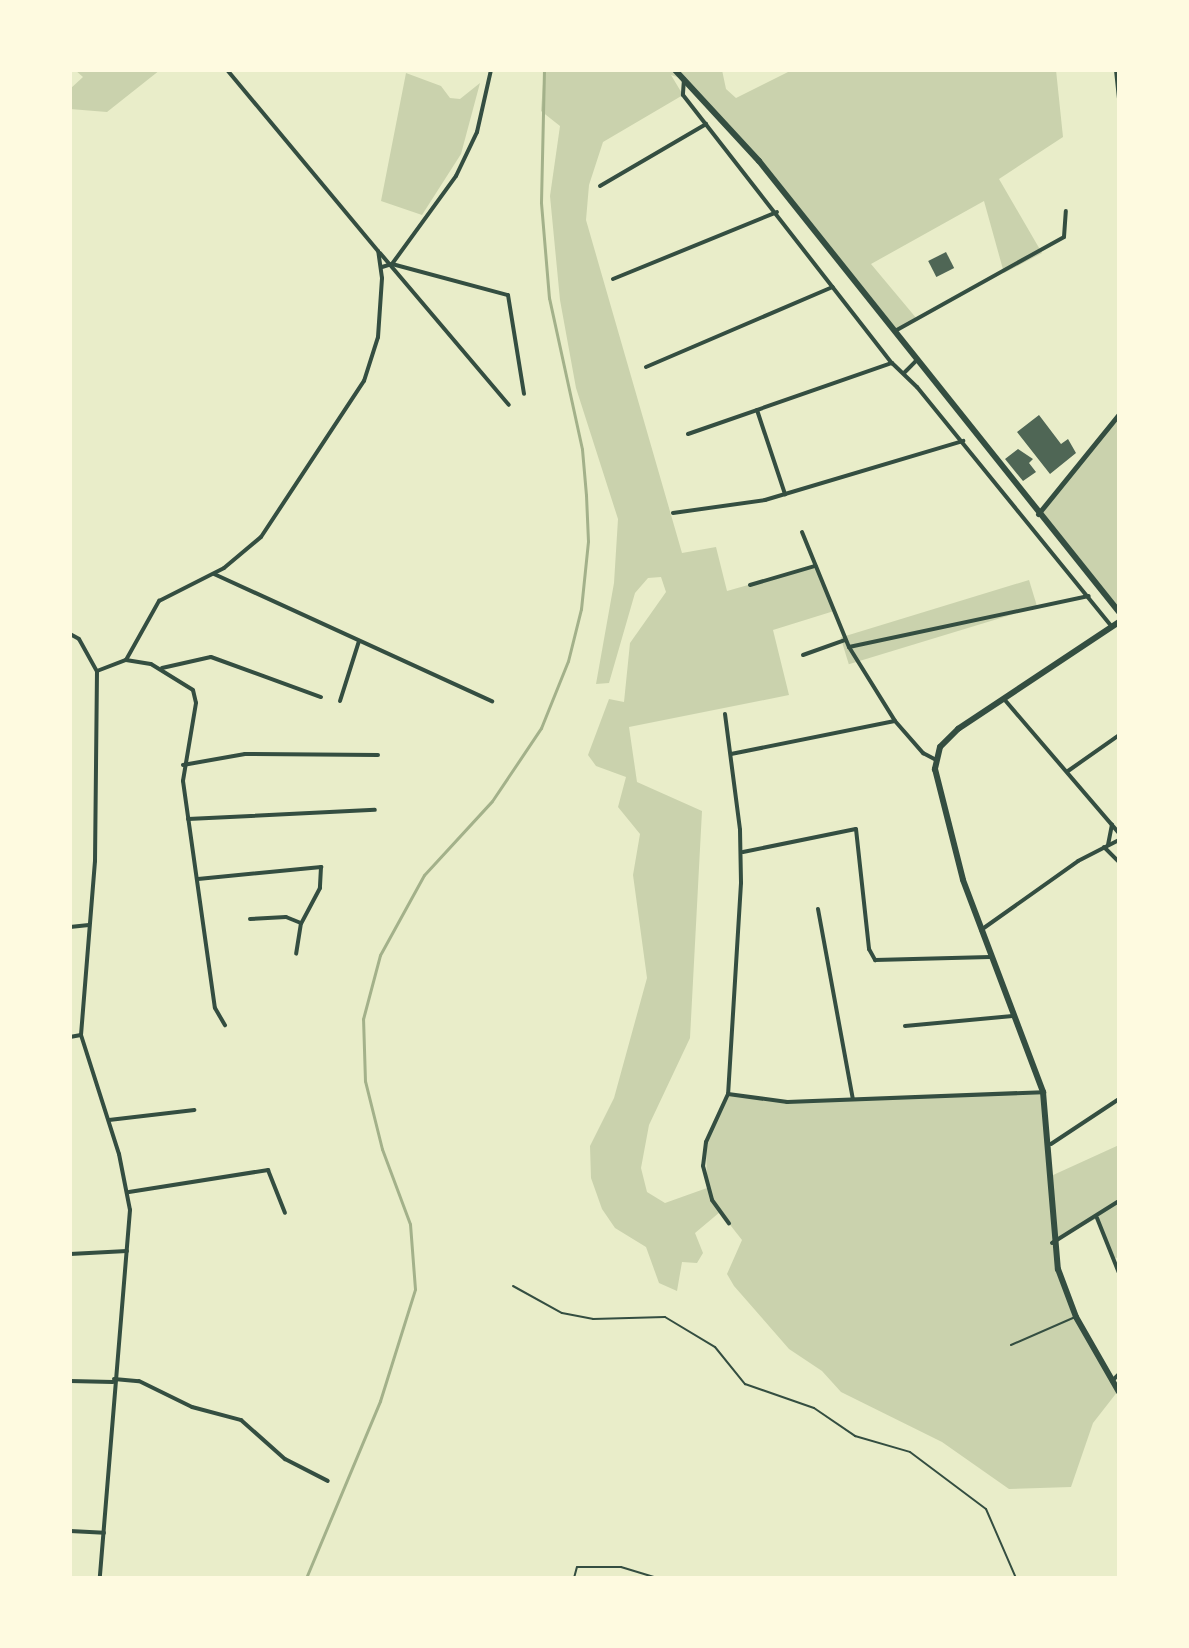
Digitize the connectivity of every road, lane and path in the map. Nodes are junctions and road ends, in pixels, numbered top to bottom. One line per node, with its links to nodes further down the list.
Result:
1 (227, 70): 11 (street)
2 (491, 70): 12 (street)
3 (675, 70): 5 (main road)
4 (1116, 70): 6 (street)
5 (684, 79): 7 (street); 16 (main road)
6 (1119, 101)
7 (706, 124): 8 (street); 10 (street)
8 (600, 186)
9 (1066, 211): 16 (street)
10 (777, 212): 14 (street); 15 (street)
11 (378, 251): 12 (street); 13 (street)
12 (392, 264): 13 (street); 21 (street); 22 (street)
13 (382, 267): 32 (street)
14 (613, 279)
15 (833, 287): 18 (street); 19 (street)
16 (893, 332): 17 (main road)
17 (915, 362): 20 (street); 29 (main road)
18 (892, 363): 20 (street); 23 (street)
19 (646, 367)
20 (904, 373): 26 (street)
21 (524, 394)
22 (509, 405)
23 (757, 410): 25 (street); 27 (street)
24 (1119, 414): 29 (street)
25 (688, 434)
26 (963, 441): 27 (street); 34 (street)
27 (785, 494): 28 (street)
28 (673, 513)
29 (1038, 514): 35 (main road)
30 (802, 532): 31 (street)
31 (815, 566): 33 (street); 39 (street)
32 (214, 574): 40 (street); 43 (street)
33 (750, 585)
34 (1089, 596): 37 (street); 41 (street)
35 (1119, 612)
36 (1119, 622): 37 (main road)
37 (1112, 627): 47 (main road)
38 (70, 634): 45 (street)
39 (845, 640): 41 (street); 42 (street)
40 (359, 641): 48 (street); 49 (street)
41 (849, 647): 51 (street)
42 (803, 655)
43 (126, 660): 44 (street); 45 (street)
44 (160, 669): 46 (street); 56 (street)
45 (97, 671): 70 (street)
46 (321, 697)
47 (1004, 699): 55 (main road); 57 (street)
48 (340, 701)
49 (492, 701)
50 (725, 714): 53 (street)
51 (895, 721): 53 (street); 55 (street)
52 (1119, 735): 57 (street)
53 (731, 754): 64 (street)
54 (378, 755): 56 (street)
55 (936, 760): 72 (main road)
56 (183, 765): 59 (street)
57 (1068, 771): 60 (street)
58 (375, 810): 59 (street)
59 (188, 819): 66 (street)
60 (1112, 824): 61 (street); 63 (street)
61 (1119, 833)
62 (1119, 840): 63 (street)
63 (1106, 846): 65 (street); 72 (street)
64 (742, 852): 74 (street); 81 (street)
65 (1119, 862)
66 (198, 879): 69 (street); 76 (street)
67 (818, 909): 82 (street)
68 (250, 919): 69 (street)
69 (301, 923): 73 (street)
70 (89, 925): 71 (street); 78 (street)
71 (70, 927)
72 (980, 931): 74 (main road)
73 (296, 954)
74 (990, 957): 75 (main road)
75 (1013, 1016): 77 (street); 80 (main road)
76 (225, 1025)
77 (905, 1026)
78 (81, 1035): 79 (street); 85 (street)
79 (70, 1037)
80 (1043, 1092): 82 (street); 86 (main road)
81 (728, 1094): 82 (street); 91 (street)
82 (853, 1099)
83 (1119, 1099): 86 (street)
84 (194, 1110): 85 (street)
85 (109, 1120): 87 (street)
86 (1051, 1144): 92 (main road)
87 (129, 1192): 89 (street); 93 (street)
88 (1119, 1201): 90 (street)
89 (285, 1213)
90 (1097, 1218): 92 (street); 95 (street)
91 (729, 1223)
92 (1052, 1243): 97 (main road)
93 (127, 1251): 94 (street); 101 (street)
94 (70, 1254)
95 (1119, 1273)
96 (513, 1286): 110 (path)
97 (1076, 1317): 98 (lane); 102 (main road)
98 (1011, 1345)
99 (1119, 1374): 102 (street)
100 (70, 1381): 101 (street)
101 (114, 1381): 104 (street); 106 (street)
102 (1112, 1381): 103 (main road)
103 (1119, 1392)
104 (328, 1481)
105 (70, 1531): 106 (street)
106 (104, 1533): 107 (street)
107 (100, 1578)
108 (574, 1578): 109 (path)
109 (656, 1578)
110 (1016, 1578)

